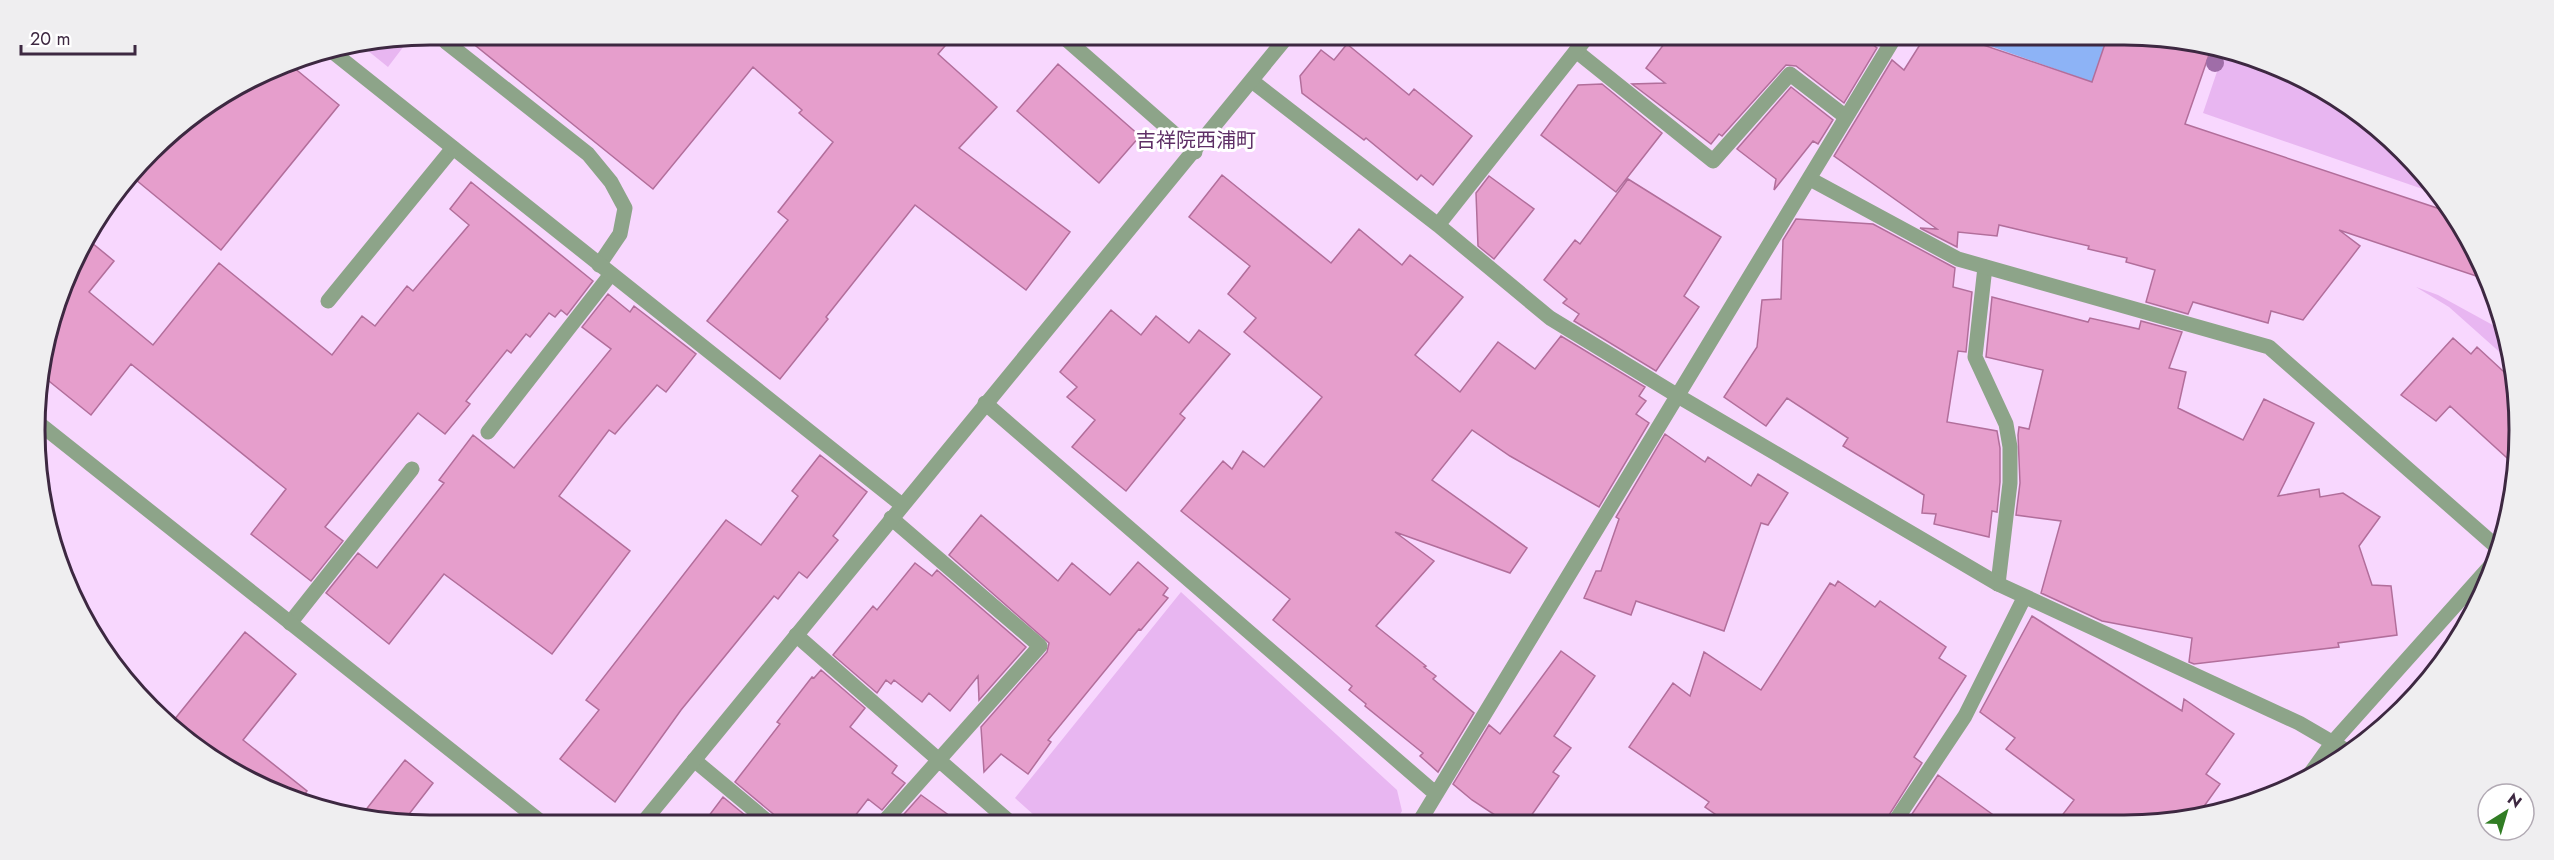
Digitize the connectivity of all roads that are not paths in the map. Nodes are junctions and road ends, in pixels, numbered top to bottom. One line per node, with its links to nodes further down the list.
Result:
1 (450, 45): 15 (street)
2 (1073, 45): 11 (street)
3 (1281, 45): 8 (street)
4 (1581, 45): 6 (street)
5 (1890, 45): 9 (street)
6 (1576, 51): 9 (street); 13 (street)
7 (338, 56): 10 (street)
8 (1252, 81): 11 (street); 13 (street)
9 (1846, 117): 12 (street)
10 (453, 148): 15 (street); 16 (street)
11 (1195, 152): 18 (street)
12 (1810, 179): 14 (street); 17 (street)
13 (1437, 225): 17 (street)
14 (1985, 267): 24 (street); 26 (street)
15 (605, 270): 20 (street); 22 (street)
16 (328, 301)
17 (1678, 396): 26 (street); 35 (street)
18 (985, 403): 22 (street); 35 (street)
19 (45, 428): 28 (street)
20 (488, 432)
21 (412, 469): 28 (street)
22 (902, 505): 23 (street)
23 (891, 518): 29 (street); 33 (street)
24 (2492, 543)
25 (2479, 578): 30 (street)
26 (1998, 584): 27 (street)
27 (2024, 598): 30 (street); 42 (street)
28 (290, 623): 36 (street)
29 (796, 635): 32 (street); 33 (street)
30 (2333, 742): 31 (street); 34 (street)
31 (2341, 747)
32 (694, 760): 37 (street); 38 (street)
33 (938, 760): 39 (street); 40 (street)
34 (2319, 761)
35 (1436, 794): 41 (street)
36 (532, 815)
37 (649, 815)
38 (760, 815)
39 (889, 815)
40 (1002, 815)
41 (1423, 815)
42 (1899, 815)

